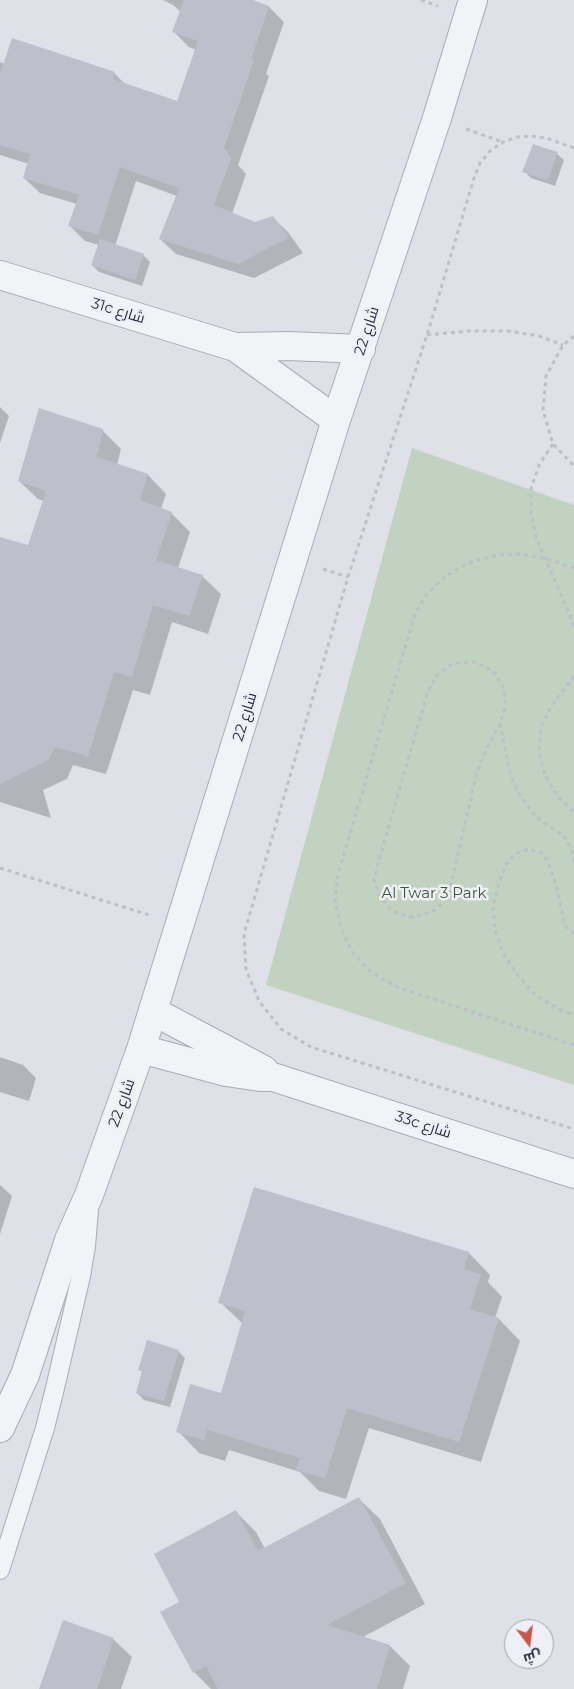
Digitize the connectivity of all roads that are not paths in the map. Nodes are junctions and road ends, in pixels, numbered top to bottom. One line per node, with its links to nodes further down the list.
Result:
1 (473, 0): 4 (street, شارع 22)
2 (0, 275): 3 (street, 31c شارع)
3 (235, 347): 4 (street, 31c شارع); 5 (street, 31c شارع)
4 (361, 349): 5 (street, شارع 22)
5 (336, 420): 6 (street, شارع 22)
6 (153, 1011): 7 (street, شارع 22); 8 (street, 33c شارع)
7 (141, 1049): 8 (street, 33c شارع); 10 (street, شارع 22)
8 (273, 1077): 9 (street, 33c شارع)
9 (574, 1174)
10 (89, 1195): 11 (street, شارع 22); 12 (lane)
11 (0, 1428)
12 (0, 1570)

